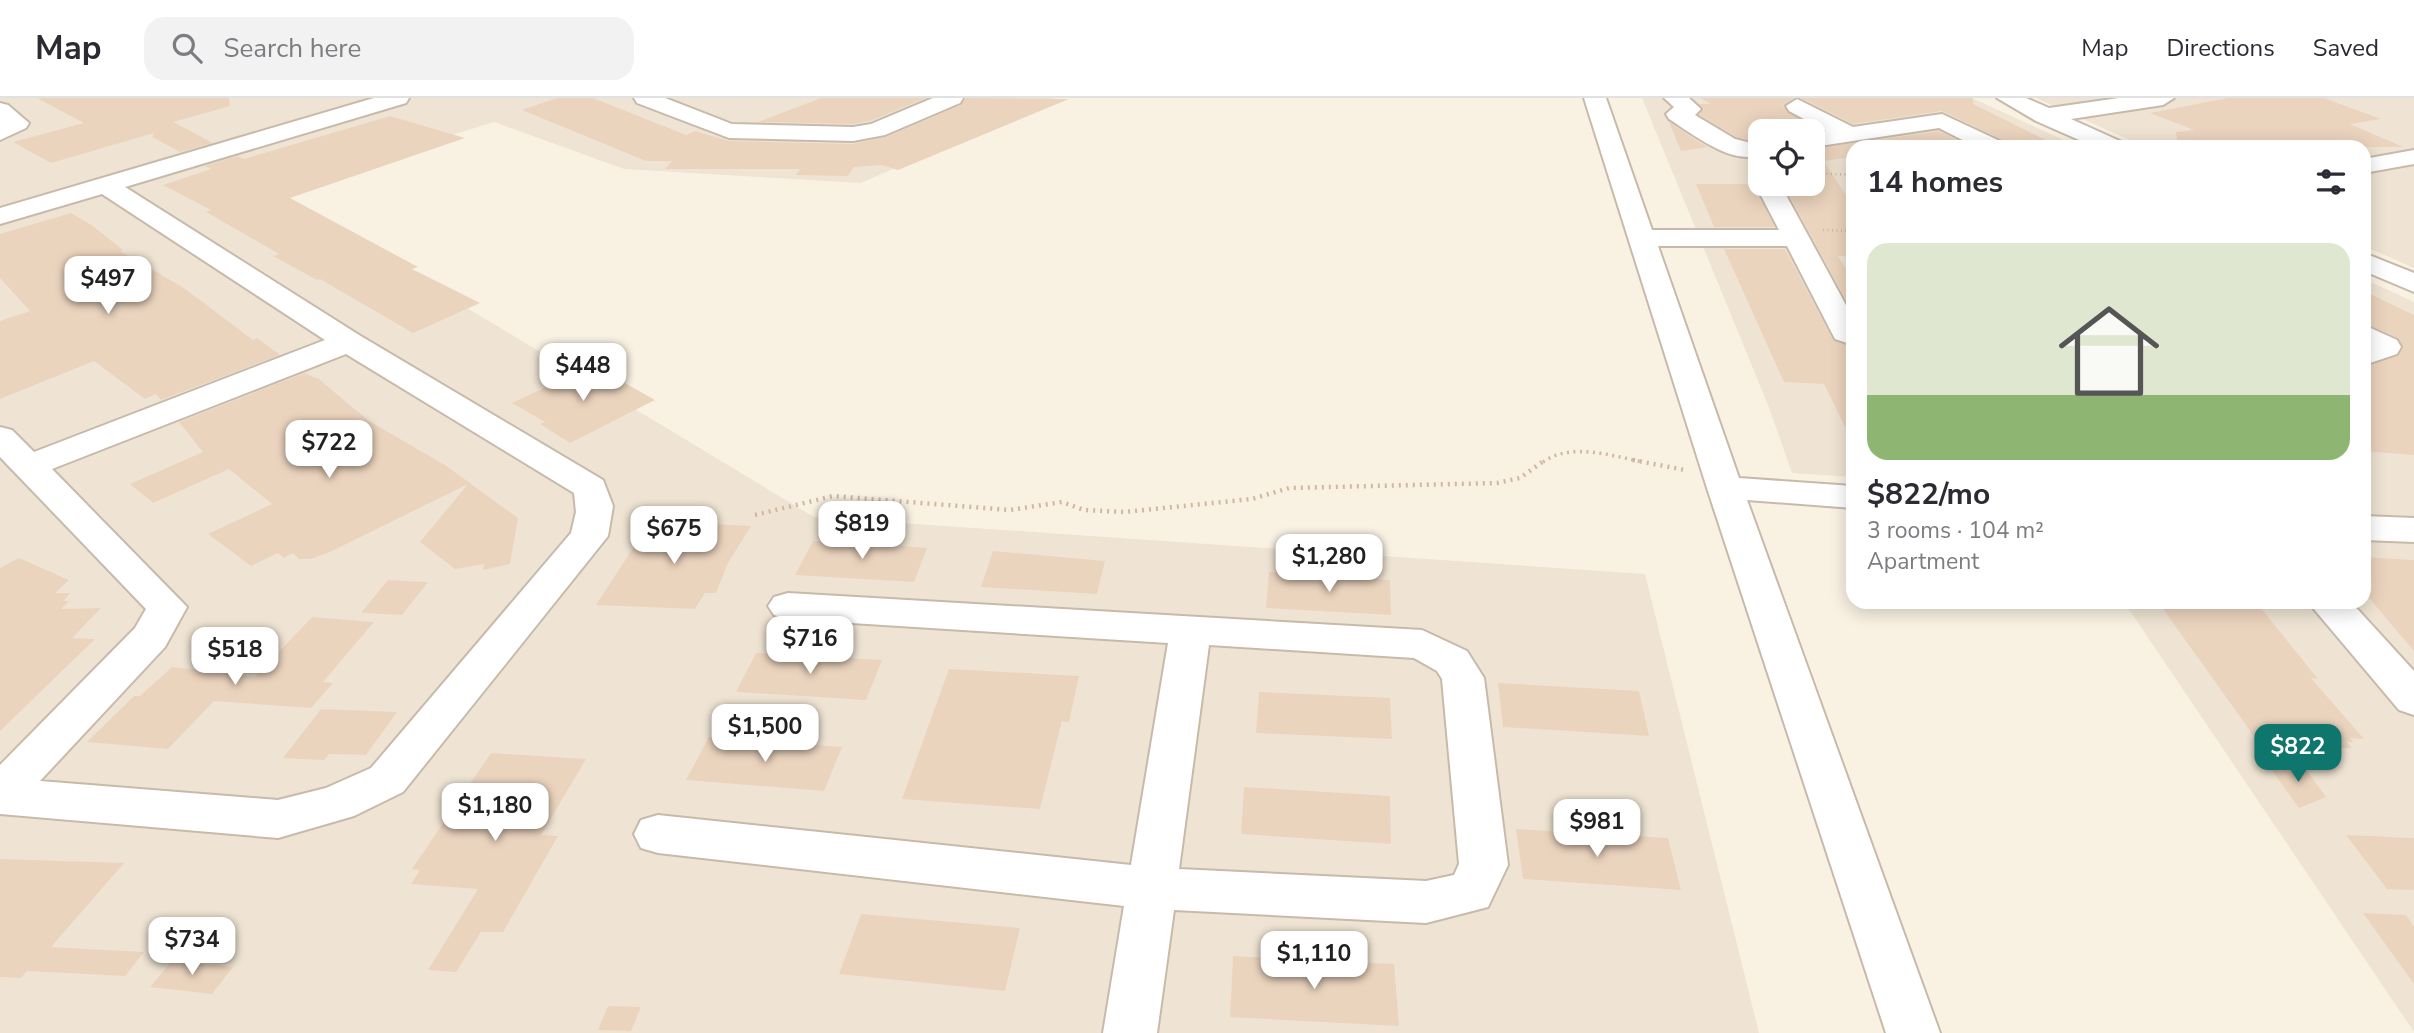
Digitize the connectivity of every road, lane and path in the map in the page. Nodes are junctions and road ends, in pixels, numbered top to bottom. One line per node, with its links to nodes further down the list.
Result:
1 (398, 98): 23 (street)
2 (645, 98): 3 (street)
3 (952, 98)
4 (1595, 98): 26 (street)
5 (1675, 98): 18 (street)
6 (2008, 98): 11 (street)
7 (2163, 98): 11 (street)
8 (1908, 104): 12 (street)
9 (1797, 106): 14 (street)
10 (0, 110): 13 (street)
11 (2044, 116): 17 (street)
12 (1942, 121): 14 (street); 16 (street)
13 (0, 133)
14 (1850, 135): 15 (street)
15 (1825, 138)
16 (1980, 140)
17 (2098, 140)
18 (1748, 153)
19 (2414, 157): 20 (street)
20 (2371, 165)
21 (1825, 173): 22 (path)
22 (1846, 174)
23 (105, 185): 25 (street); 32 (street)
24 (1774, 196): 27 (street)
25 (0, 216)
26 (1642, 238): 27 (street); 36 (street)
27 (1796, 238): 30 (street)
28 (2371, 264): 29 (street)
29 (2414, 283)
30 (1846, 333)
31 (2371, 338): 33 (street)
32 (348, 342): 35 (street); 45 (street)
33 (2371, 353)
34 (0, 437): 35 (street)
35 (27, 467): 45 (street)
36 (1723, 483): 37 (street); 38 (path); 49 (street)
37 (1846, 496)
38 (755, 515)
39 (2371, 528): 40 (street)
40 (2414, 530)
41 (788, 606): 43 (street)
42 (2334, 609): 44 (street)
43 (1191, 628): 47 (street); 47 (street)
44 (2414, 699)
45 (0, 795)
46 (658, 834): 47 (street)
47 (1151, 888): 48 (street)
48 (1130, 1033)
49 (1913, 1033)

